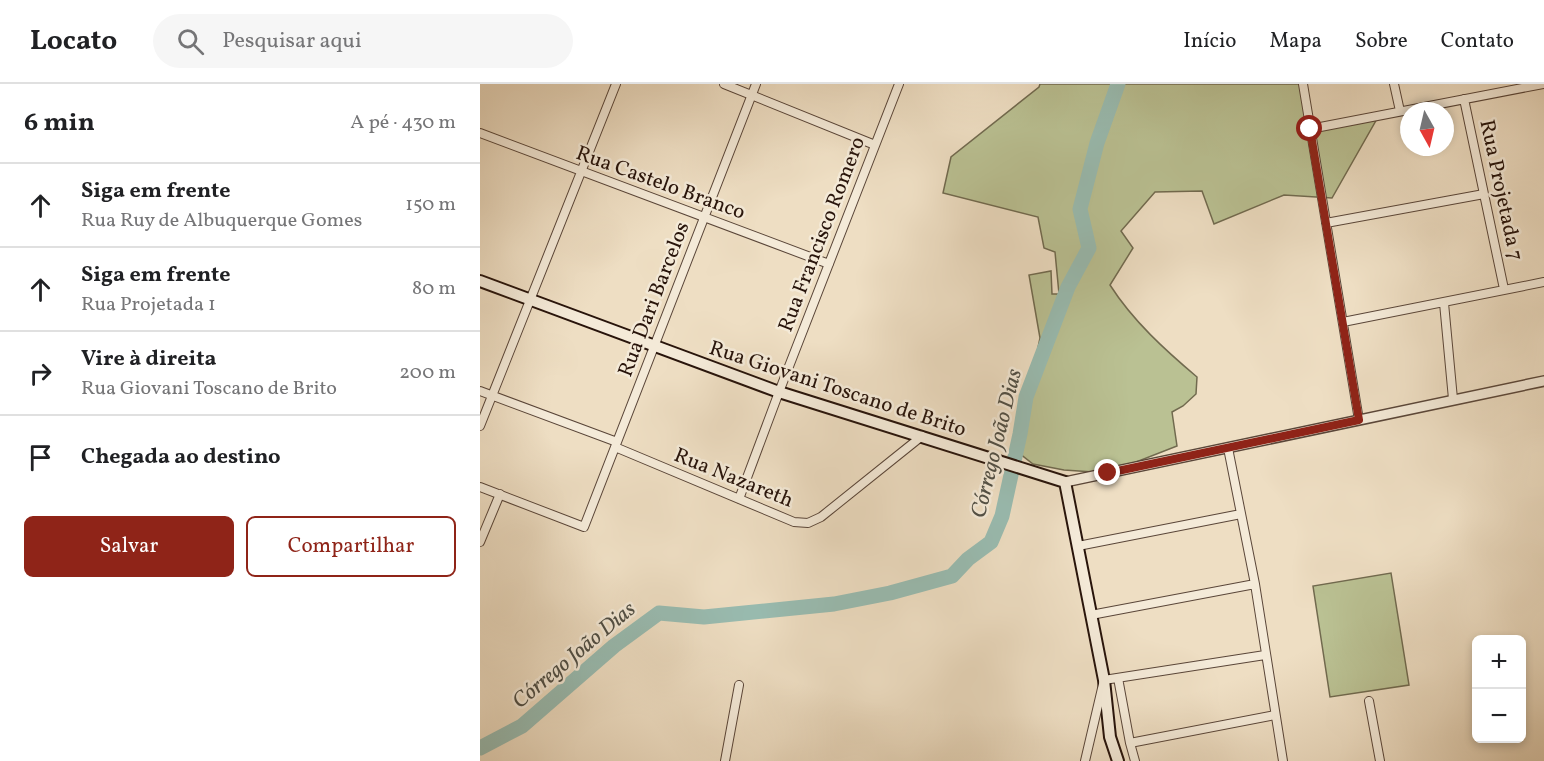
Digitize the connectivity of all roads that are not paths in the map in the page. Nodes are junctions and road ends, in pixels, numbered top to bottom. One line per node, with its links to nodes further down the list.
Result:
1 (616, 84): 15 (street)
2 (724, 84): 8 (street)
3 (756, 84): 8 (street, Rua Dari Barcelos)
4 (899, 84): 14 (street, Rua Francisco Romero)
5 (1303, 84): 12 (street)
6 (1394, 84): 11 (street)
7 (1543, 84): 9 (street)
8 (752, 94): 14 (street); 17 (street, Rua Dari Barcelos)
9 (1464, 99): 10 (street); 16 (street, Rua Projetada 7)
10 (1448, 102)
11 (1400, 111): 12 (street)
12 (1310, 129): 18 (street)
13 (480, 134): 15 (street, Rua Castelo Branco)
14 (875, 145): 19 (street, Rua Francisco Romero)
15 (581, 172): 17 (street, Rua Castelo Branco); 23 (street)
16 (1484, 194): 18 (street); 22 (street, Rua Projetada 7)
17 (704, 217): 19 (street, Rua Castelo Branco); 26 (street, Rua Dari Barcelos)
18 (1326, 223): 25 (street)
19 (829, 264): 29 (street, Rua Francisco Romero)
20 (480, 281): 23 (main road, Rua Giovani Toscano de Brito)
21 (1544, 282): 22 (street)
22 (1504, 290): 24 (street)
23 (531, 300): 26 (main road, Rua Giovani Toscano de Brito); 30 (street)
24 (1444, 303): 25 (street); 31 (street)
25 (1343, 322): 32 (street)
26 (654, 346): 29 (main road, Rua Giovani Toscano de Brito); 35 (street, Rua Dari Barcelos)
27 (1544, 381): 31 (street, Rua Giovani Toscano de Brito)
28 (480, 391): 30 (street, Rua Nazareth)
29 (779, 392): 34 (main road, Rua Giovani Toscano de Brito); 40 (street, Rua Francisco Romero)
30 (492, 396): 33 (street); 35 (street, Rua Nazareth)
31 (1453, 399): 32 (street, Rua Giovani Toscano de Brito)
32 (1359, 420): 36 (street, Rua Giovani Toscano de Brito)
33 (480, 426)
34 (922, 436): 37 (main road, Rua Giovani Toscano de Brito); 40 (street, Rua Nazareth)
35 (616, 445): 39 (street, Rua Dari Barcelos); 40 (street, Rua Nazareth)
36 (1228, 448): 37 (street, Rua Giovani Toscano de Brito); 41 (street)
37 (1065, 482): 43 (main road)
38 (480, 487): 39 (street)
39 (500, 494): 42 (street)
40 (740, 499)
41 (1241, 514): 43 (street); 44 (street)
42 (480, 542)
43 (1078, 546): 45 (main road)
44 (1255, 584): 45 (street); 46 (street)
45 (1091, 615): 48 (main road)
46 (1265, 655): 47 (street); 51 (street)
47 (1118, 678): 48 (street); 52 (street)
48 (1104, 680): 54 (street); 55 (main road)
49 (739, 685): 53 (street)
50 (1369, 700): 58 (street)
51 (1275, 716): 52 (street); 57 (street)
52 (1130, 743): 56 (street)
53 (725, 761)
54 (1085, 761)
55 (1118, 761)
56 (1135, 761)
57 (1283, 761)
58 (1380, 761)

